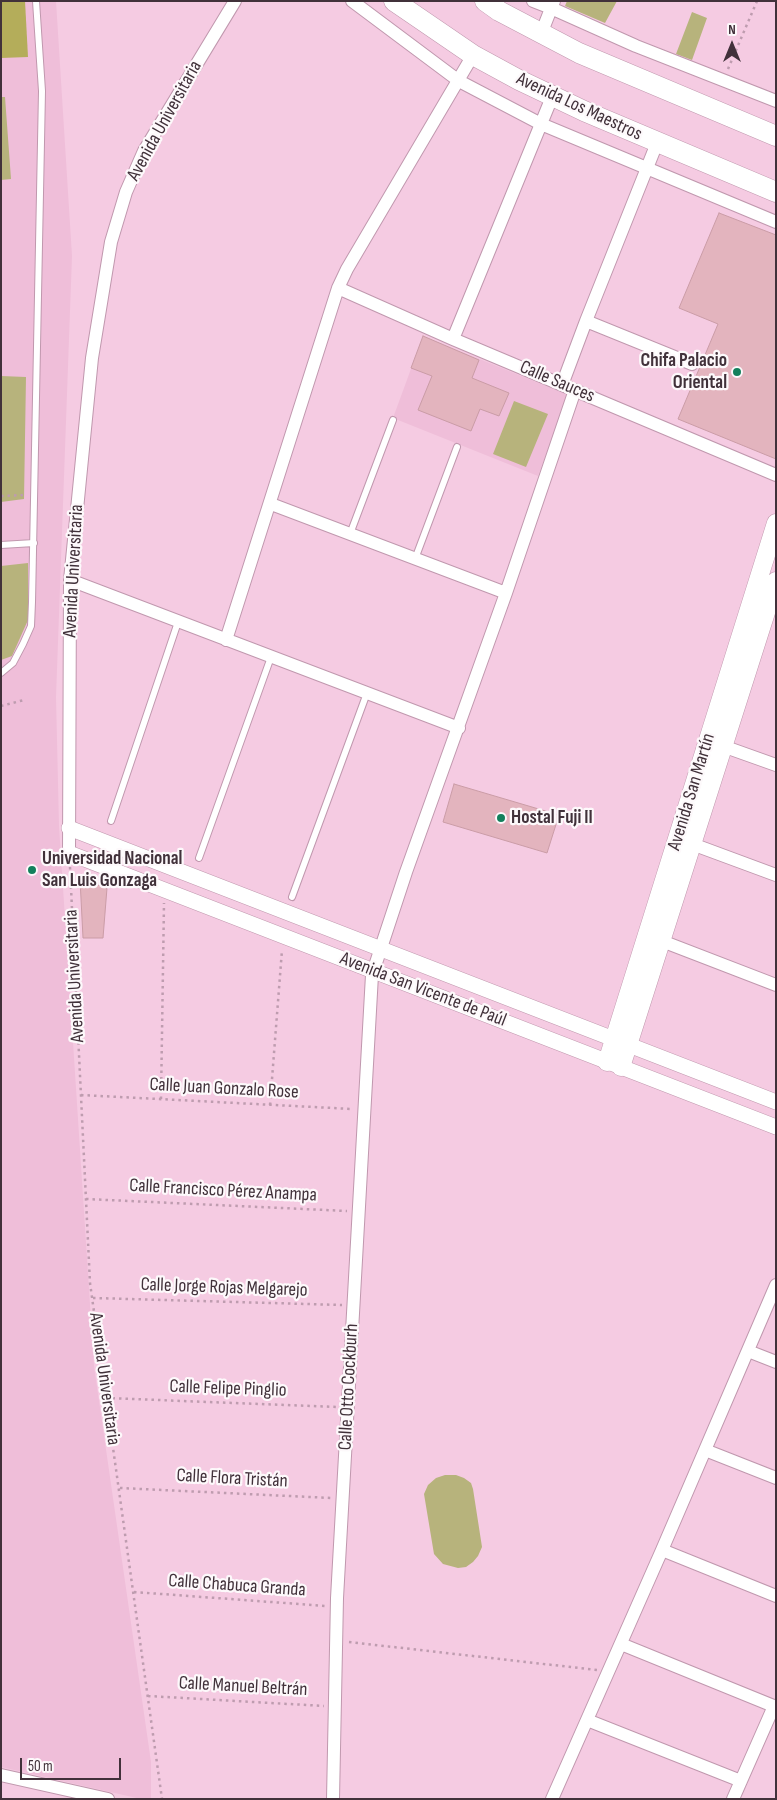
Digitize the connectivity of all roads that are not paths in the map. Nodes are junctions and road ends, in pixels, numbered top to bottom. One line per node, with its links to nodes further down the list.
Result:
1 (36, 1): 31 (lane)
2 (235, 1): 34 (street, Avenida Universitaria)
3 (352, 1): 10 (street)
4 (394, 1): 9 (highway, Avenida Los Maestros)
5 (485, 1): 8 (highway)
6 (533, 1): 7 (street)
7 (553, 5): 8 (street); 12 (street)
8 (541, 34): 14 (highway)
9 (473, 56): 10 (street); 11 (highway, Avenida Los Maestros)
10 (459, 81): 13 (street); 19 (street)
11 (552, 97): 13 (street); 15 (highway, Avenida Los Maestros)
12 (776, 101)
13 (541, 124): 16 (street); 21 (street)
14 (776, 136)
15 (656, 143): 16 (street); 17 (highway, Avenida Los Maestros)
16 (646, 169): 18 (street); 20 (street)
17 (776, 192)
18 (776, 222)
19 (338, 288): 21 (street, Calle Sauces); 28 (street)
20 (586, 321): 22 (street); 23 (street)
21 (452, 339): 23 (street, Calle Sauces)
22 (692, 364)
23 (562, 384): 24 (street, Calle Sauces)
24 (575, 390): 27 (street, Calle Sauces); 36 (street, Calle Otto Cockburh)
25 (393, 420): 30 (lane)
26 (457, 447): 33 (lane)
27 (776, 475)
28 (271, 504): 30 (street); 38 (street)
29 (776, 523): 43 (main road, Avenida San Martín)
30 (350, 534): 33 (street)
31 (34, 543): 32 (lane); 40 (lane)
32 (1, 545)
33 (415, 558): 36 (street)
34 (70, 580): 37 (street); 46 (street, Avenida Universitaria)
35 (776, 581): 43 (main road, Avenida San Martín)
36 (506, 593): 42 (street, Calle Otto Cockburh)
37 (178, 622): 38 (street); 45 (lane)
38 (226, 640): 39 (street)
39 (271, 657): 41 (street); 49 (lane)
40 (1, 674)
41 (367, 693): 42 (street); 51 (lane)
42 (459, 728): 71 (street, Calle Otto Cockburh)
43 (716, 743): 44 (street); 47 (main road, Avenida San Martín)
44 (776, 765)
45 (111, 820)
46 (70, 828): 48 (street, Avenida Universitaria); 54 (street, Avenida San Vicente de Paúl)
47 (685, 841): 50 (street); 52 (main road, Avenida San Martín)
48 (70, 853): 55 (street, Avenida San Vicente de Paúl)
49 (199, 858)
50 (776, 875)
51 (292, 897)
52 (654, 938): 53 (street); 54 (main road, Avenida San Martín)
53 (776, 985)
54 (621, 1042): 55 (main road, Avenida San Martín); 56 (street, Avenida San Vicente de Paúl)
55 (614, 1064): 57 (street, Avenida San Vicente de Paúl)
56 (776, 1102)
57 (776, 1127)
58 (776, 1286): 59 (street)
59 (748, 1351): 60 (street); 61 (street)
60 (776, 1362)
61 (705, 1450): 62 (street); 63 (street)
62 (776, 1478)
63 (662, 1550): 64 (street); 65 (street)
64 (776, 1596)
65 (620, 1644): 66 (street); 67 (street)
66 (775, 1707): 69 (street)
67 (587, 1720): 69 (street); 72 (street)
68 (1, 1775): 70 (street)
69 (741, 1781): 73 (street)
70 (108, 1799)
71 (333, 1799)
72 (552, 1799)
73 (733, 1799)

